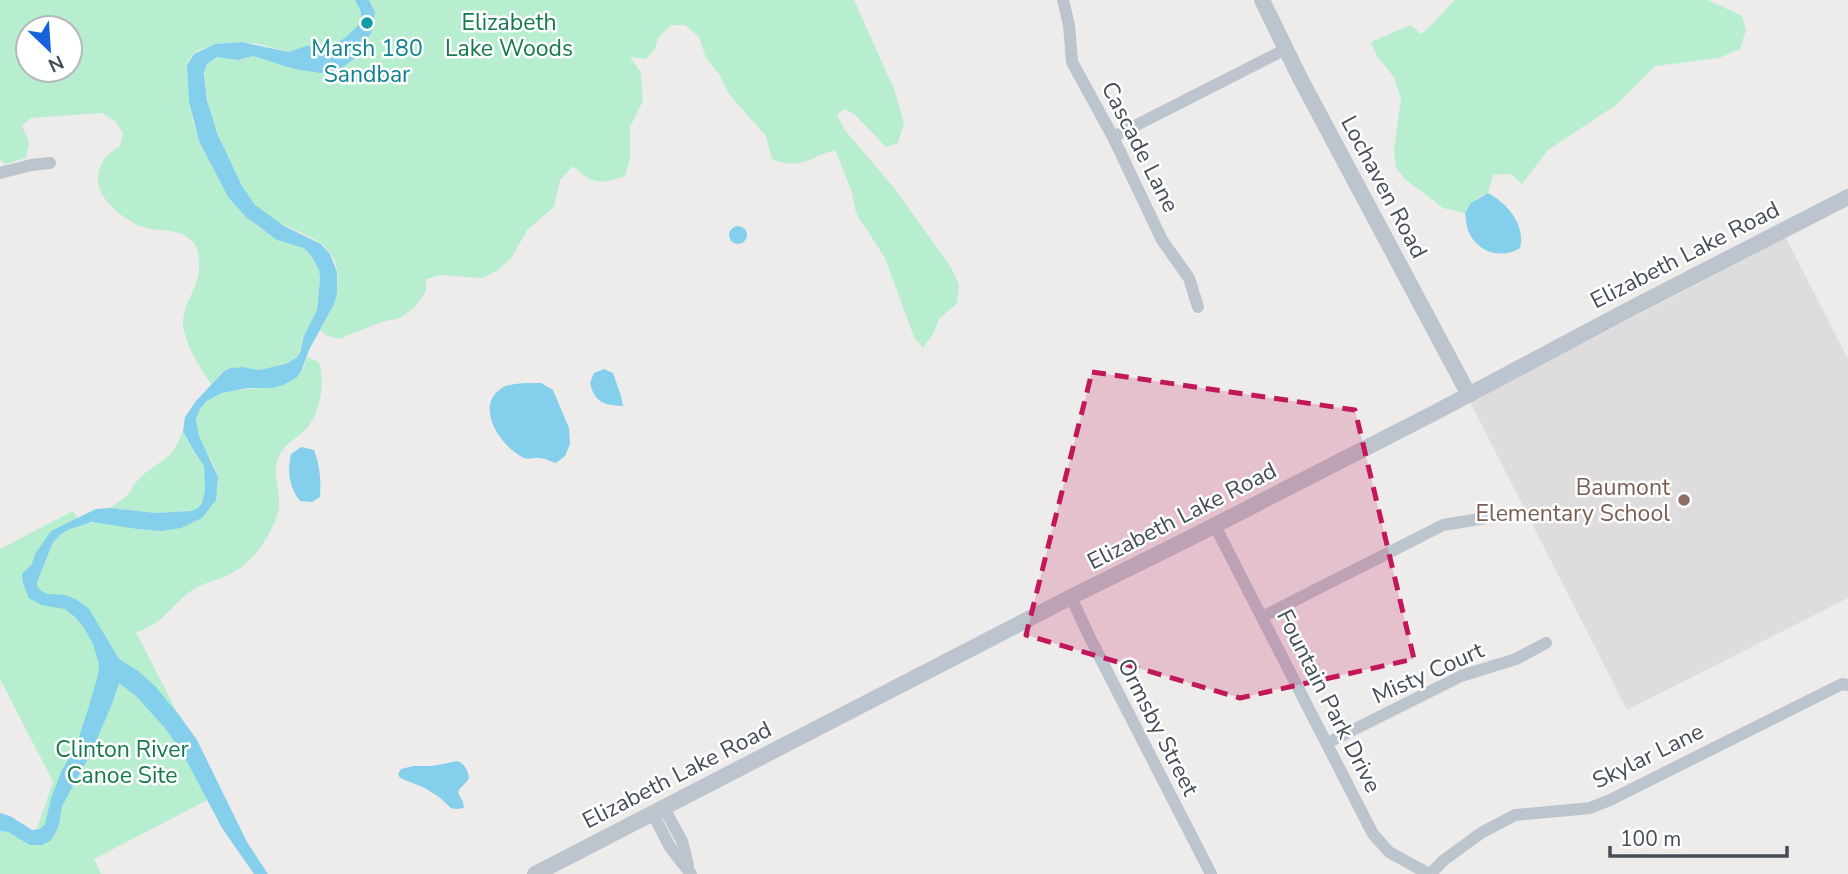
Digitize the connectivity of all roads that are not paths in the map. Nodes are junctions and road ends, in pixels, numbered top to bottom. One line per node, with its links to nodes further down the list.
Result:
1 (1063, 0): 4 (street, Cascade Lane)
2 (1262, 0): 3 (street, Lochaven Road)
3 (1286, 49): 4 (street); 9 (street, Lochaven Road)
4 (1113, 137): 8 (street, Cascade Lane)
5 (50, 163): 6 (street)
6 (0, 173)
7 (1848, 197): 9 (street, Elizabeth Lake Road)
8 (1198, 307)
9 (1469, 395): 11 (street, Elizabeth Lake Road)
10 (1486, 518): 13 (street)
11 (1214, 526): 12 (street, Elizabeth Lake Road); 13 (street, Fountain Park Drive)
12 (1071, 597): 17 (street, Elizabeth Lake Road); 20 (street, Ormsby Street)
13 (1262, 617): 16 (street, Fountain Park Drive)
14 (1546, 643): 16 (street, Misty Court)
15 (1848, 685): 21 (street, Skylar Lane)
16 (1328, 743): 21 (street, Fountain Park Drive)
17 (659, 811): 18 (street); 19 (street, Elizabeth Lake Road)
18 (690, 873)
19 (536, 874)
20 (1211, 874)
21 (1430, 874)

